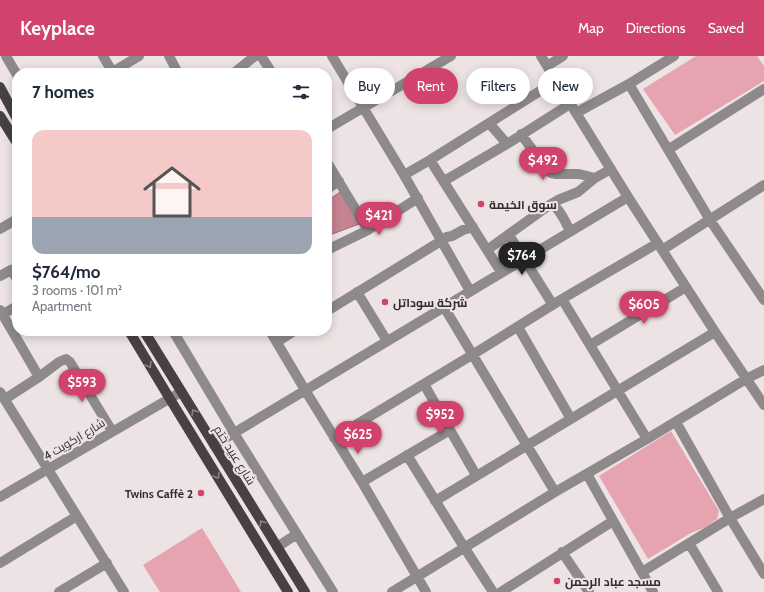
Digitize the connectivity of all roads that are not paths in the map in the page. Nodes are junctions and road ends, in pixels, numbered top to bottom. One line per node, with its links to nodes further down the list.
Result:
1 (6, 56): 13 (street)
2 (103, 56): 14 (street)
3 (139, 56): 15 (street)
4 (169, 56): 16 (street)
5 (255, 56): 17 (street)
6 (261, 56): 18 (street)
7 (332, 56): 24 (street)
8 (451, 56): 24 (street)
9 (541, 56): 12 (street)
10 (564, 56): 12 (street)
11 (674, 56): 19 (street)
12 (547, 66)
13 (13, 68)
14 (109, 68)
15 (120, 68)
16 (175, 68)
17 (240, 68)
18 (269, 68)
19 (629, 84): 26 (street); 33 (street)
20 (0, 87): 25 (main road)
21 (764, 89): 33 (street)
22 (538, 92): 28 (street)
23 (570, 104): 26 (street); 30 (street)
24 (363, 107): 29 (street); 37 (street)
25 (12, 110)
26 (576, 113): 35 (street)
27 (1, 121): 31 (main road)
28 (489, 123): 32 (street); 34 (street)
29 (332, 125)
30 (521, 134): 32 (street); 38 (street)
31 (12, 136)
32 (507, 144): 40 (street)
33 (669, 149): 46 (street)
34 (430, 160): 37 (street); 40 (street)
35 (611, 169): 38 (street); 43 (street)
36 (332, 170): 39 (street)
37 (404, 175): 44 (street)
38 (595, 178): 45 (street)
39 (339, 181): 41 (street); 50 (street)
40 (444, 181): 48 (street)
41 (332, 186)
42 (764, 187): 46 (street)
43 (628, 197): 51 (street); 54 (street)
44 (418, 198): 50 (street); 53 (street)
45 (551, 204): 51 (street); 52 (street)
46 (710, 220): 54 (street); 64 (street)
47 (12, 222): 49 (street)
48 (473, 226): 53 (street); 56 (street)
49 (0, 229)
50 (368, 230): 55 (street)
51 (570, 231): 57 (street)
52 (509, 235): 56 (street); 57 (street)
53 (441, 241): 62 (street); 63 (street)
54 (660, 246): 61 (street); 65 (street)
55 (332, 248)
56 (488, 250): 59 (street)
57 (524, 258): 59 (street); 65 (street)
58 (12, 271): 60 (street)
59 (501, 272): 62 (street)
60 (0, 276)
61 (686, 286): 72 (street); 81 (street)
62 (470, 291): 66 (street)
63 (357, 292): 68 (street); 79 (street)
64 (764, 300)
65 (558, 302): 70 (street); 81 (street)
66 (444, 307): 79 (street); 82 (street)
67 (12, 308): 69 (street)
68 (332, 308)
69 (1, 312): 71 (street)
70 (518, 327): 82 (street); 93 (street)
71 (12, 331)
72 (715, 332): 85 (street); 88 (street)
73 (15, 336): 84 (street)
74 (132, 336): 91 (main road, one-way to 91)
75 (147, 336): 89 (main road, شارع عبيد ختم)
76 (176, 336): 97 (street)
77 (273, 336): 80 (street)
78 (286, 336): 80 (street)
79 (387, 341): 87 (street)
80 (276, 342): 87 (street)
81 (590, 345): 88 (street)
82 (472, 355): 86 (street); 101 (street)
83 (764, 370): 85 (street)
84 (39, 377): 90 (street); 96 (street)
85 (746, 379): 92 (street); 94 (street)
86 (424, 384): 95 (street); 98 (street)
87 (305, 390): 97 (street); 98 (street)
88 (618, 391): 93 (street); 99 (street)
89 (181, 392): 91 (street, شارع اركويت 4); 100 (main road, شارع عبيد ختم, one-way to 89)
90 (2, 396): 103 (street)
91 (170, 399): 96 (street, شارع اركويت 4); 126 (main road, one-way to 126)
92 (764, 405)
93 (571, 419): 101 (street)
94 (676, 422): 99 (street); 112 (street)
95 (450, 430): 102 (street); 105 (street)
96 (112, 431): 103 (street, شارع اركويت 4)
97 (234, 433): 100 (street); 114 (street)
98 (334, 438): 106 (street)
99 (647, 439): 104 (street)
100 (214, 445): 116 (main road, شارع عبيد ختم, one-way to 100)
101 (527, 446): 105 (street); 107 (street)
102 (408, 455): 106 (street); 110 (street)
103 (48, 470): 108 (street, شارع اركويت 4); 111 (street)
104 (587, 474): 107 (street); 113 (street)
105 (476, 475): 110 (street)
106 (362, 482): 123 (street)
107 (555, 492): 117 (street)
108 (0, 497)
109 (764, 499): 112 (street)
110 (435, 500): 117 (street)
111 (77, 516): 119 (street); 120 (street)
112 (730, 518): 115 (street); 122 (street)
113 (613, 521): 118 (street); 121 (street)
114 (297, 534): 116 (street); 128 (street)
115 (689, 543): 121 (street); 135 (street)
116 (276, 547): 127 (main road, شارع عبيد ختم)
117 (464, 547): 123 (street); 131 (street)
118 (562, 552): 132 (street); 133 (street)
119 (0, 563)
120 (107, 563): 124 (street); 125 (street)
121 (642, 572): 134 (street)
122 (764, 573)
123 (417, 577): 129 (street); 130 (street)
124 (58, 592)
125 (124, 592)
126 (288, 592)
127 (305, 592)
128 (333, 592)
129 (392, 592)
130 (426, 592)
131 (493, 592)
132 (501, 592)
133 (589, 592)
134 (653, 592)
135 (718, 592)

